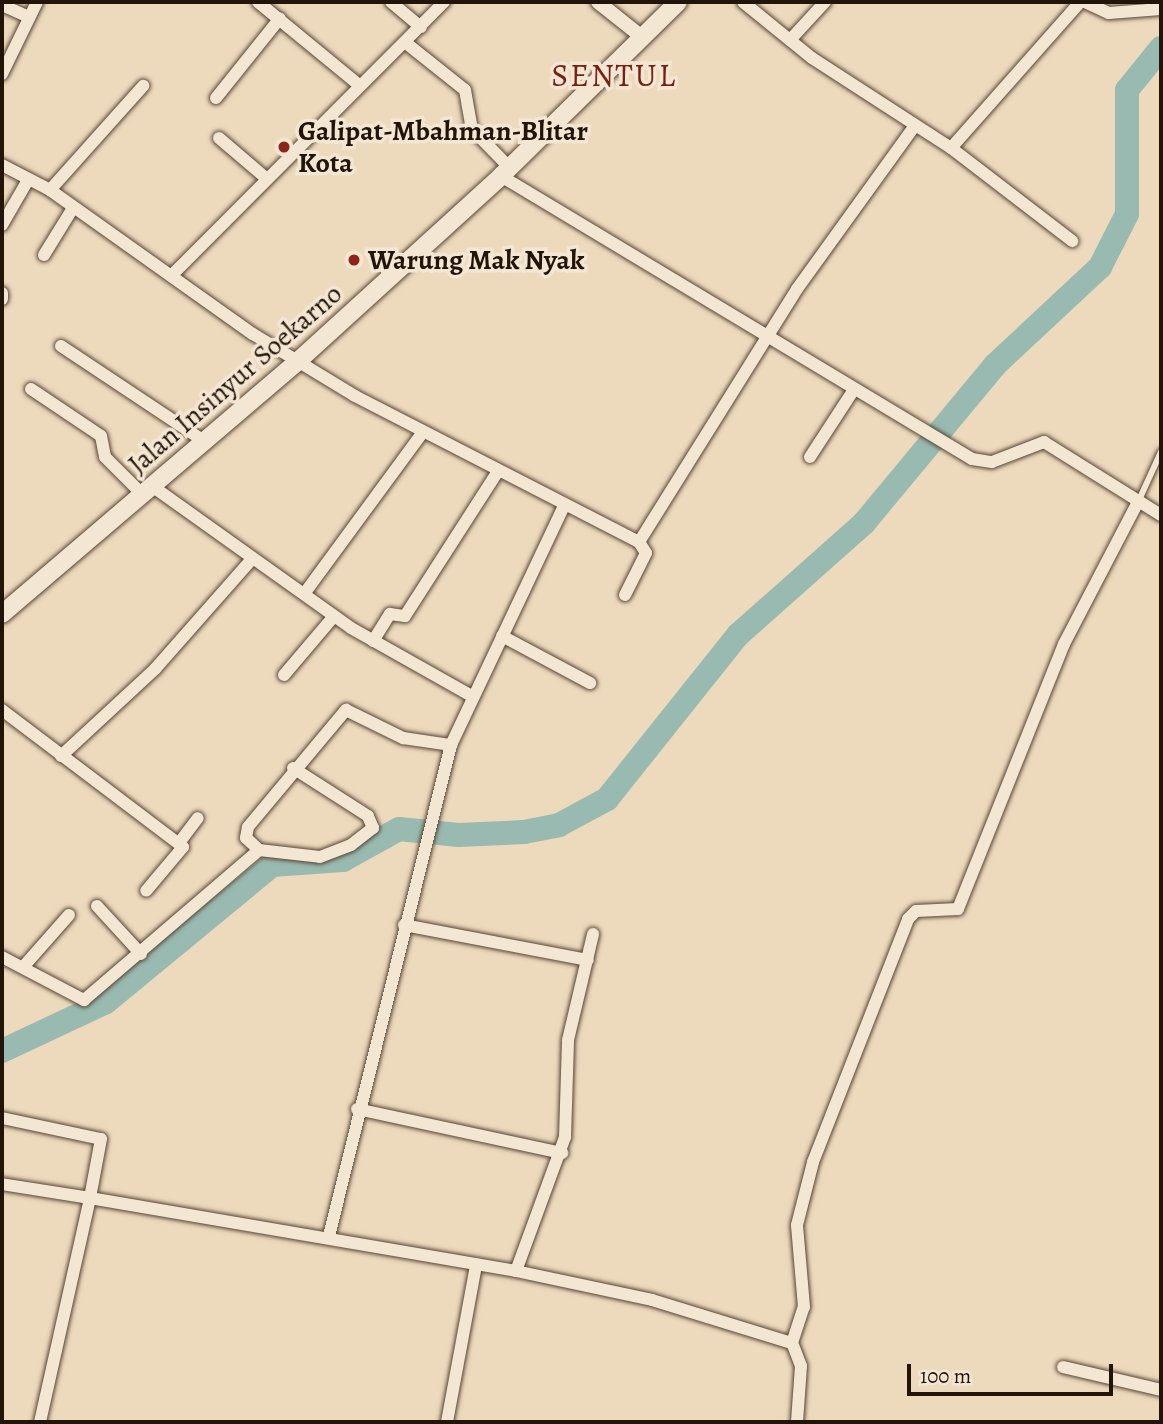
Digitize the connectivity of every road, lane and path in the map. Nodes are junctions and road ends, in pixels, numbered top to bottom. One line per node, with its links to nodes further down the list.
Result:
1 (37, 2): 12 (street)
2 (258, 2): 13 (street)
3 (391, 2): 14 (street)
4 (444, 2): 14 (street)
5 (598, 2): 15 (street)
6 (678, 2): 15 (main road, Jalan Insinyur Soekarno)
7 (743, 2): 16 (street)
8 (825, 2): 16 (street)
9 (1082, 2): 11 (street); 24 (street)
10 (2, 5): 12 (street)
11 (1161, 9)
12 (29, 17): 18 (street)
13 (280, 19): 20 (street); 21 (street)
14 (421, 27): 17 (street)
15 (642, 37): 26 (main road, Jalan Insinyur Soekarno)
16 (790, 40): 22 (street)
17 (405, 43): 20 (street); 26 (street)
18 (2, 74)
19 (143, 86): 29 (street)
20 (359, 86): 27 (street)
21 (216, 99)
22 (913, 128): 24 (street); 35 (street)
23 (219, 138): 27 (street)
24 (951, 148): 32 (street)
25 (2, 165): 28 (street)
26 (506, 172): 35 (street); 37 (main road, Jalan Insinyur Soekarno)
27 (267, 179): 34 (street)
28 (28, 180): 29 (street); 31 (street)
29 (50, 190): 30 (street)
30 (73, 208): 33 (street); 34 (street)
31 (2, 225)
32 (1072, 241)
33 (44, 255)
34 (171, 276): 37 (street)
35 (768, 339): 39 (street); 49 (street)
36 (61, 346): 41 (street)
37 (298, 361): 40 (street); 41 (main road, Jalan Insinyur Soekarno)
38 (32, 389): 45 (street)
39 (853, 391): 43 (street); 46 (street)
40 (423, 432): 44 (street); 51 (street)
41 (204, 441): 45 (main road, Jalan Insinyur Soekarno)
42 (1161, 452): 46 (lane)
43 (810, 457)
44 (498, 471): 47 (street); 56 (street)
45 (147, 490): 50 (street); 53 (main road, Jalan Insinyur Soekarno)
46 (1139, 500): 48 (street); 84 (street)
47 (564, 506): 49 (street); 55 (street)
48 (1161, 515)
49 (639, 542): 52 (street)
50 (251, 560): 51 (street); 62 (street)
51 (304, 594): 54 (street)
52 (625, 595)
53 (2, 614)
54 (334, 616): 56 (street); 57 (street)
55 (502, 636): 58 (street); 59 (street)
56 (373, 641): 59 (street)
57 (284, 675)
58 (590, 683)
59 (470, 695): 61 (street)
60 (2, 710): 62 (street)
61 (451, 745): 63 (street); 70 (street)
62 (61, 756): 65 (street)
63 (293, 768): 66 (street); 66 (street)
64 (198, 818): 65 (street)
65 (179, 843): 67 (street)
66 (259, 850): 72 (street)
67 (146, 891)
68 (97, 906): 72 (street)
69 (69, 915): 75 (street)
70 (404, 925): 74 (street); 76 (street)
71 (593, 934): 74 (street)
72 (141, 954): 75 (street)
73 (2, 957): 75 (street)
74 (587, 960): 78 (street)
75 (24, 966)
76 (357, 1109): 78 (street); 81 (street)
77 (2, 1118): 80 (street)
78 (562, 1153): 83 (street)
79 (2, 1184): 80 (street)
80 (90, 1198): 81 (street); 87 (street)
81 (329, 1236): 82 (street)
82 (476, 1265): 83 (street); 88 (street)
83 (516, 1271): 84 (street)
84 (792, 1343): 89 (street)
85 (1063, 1367): 86 (street)
86 (1161, 1390)
87 (40, 1422)
88 (447, 1422)
89 (797, 1422)

